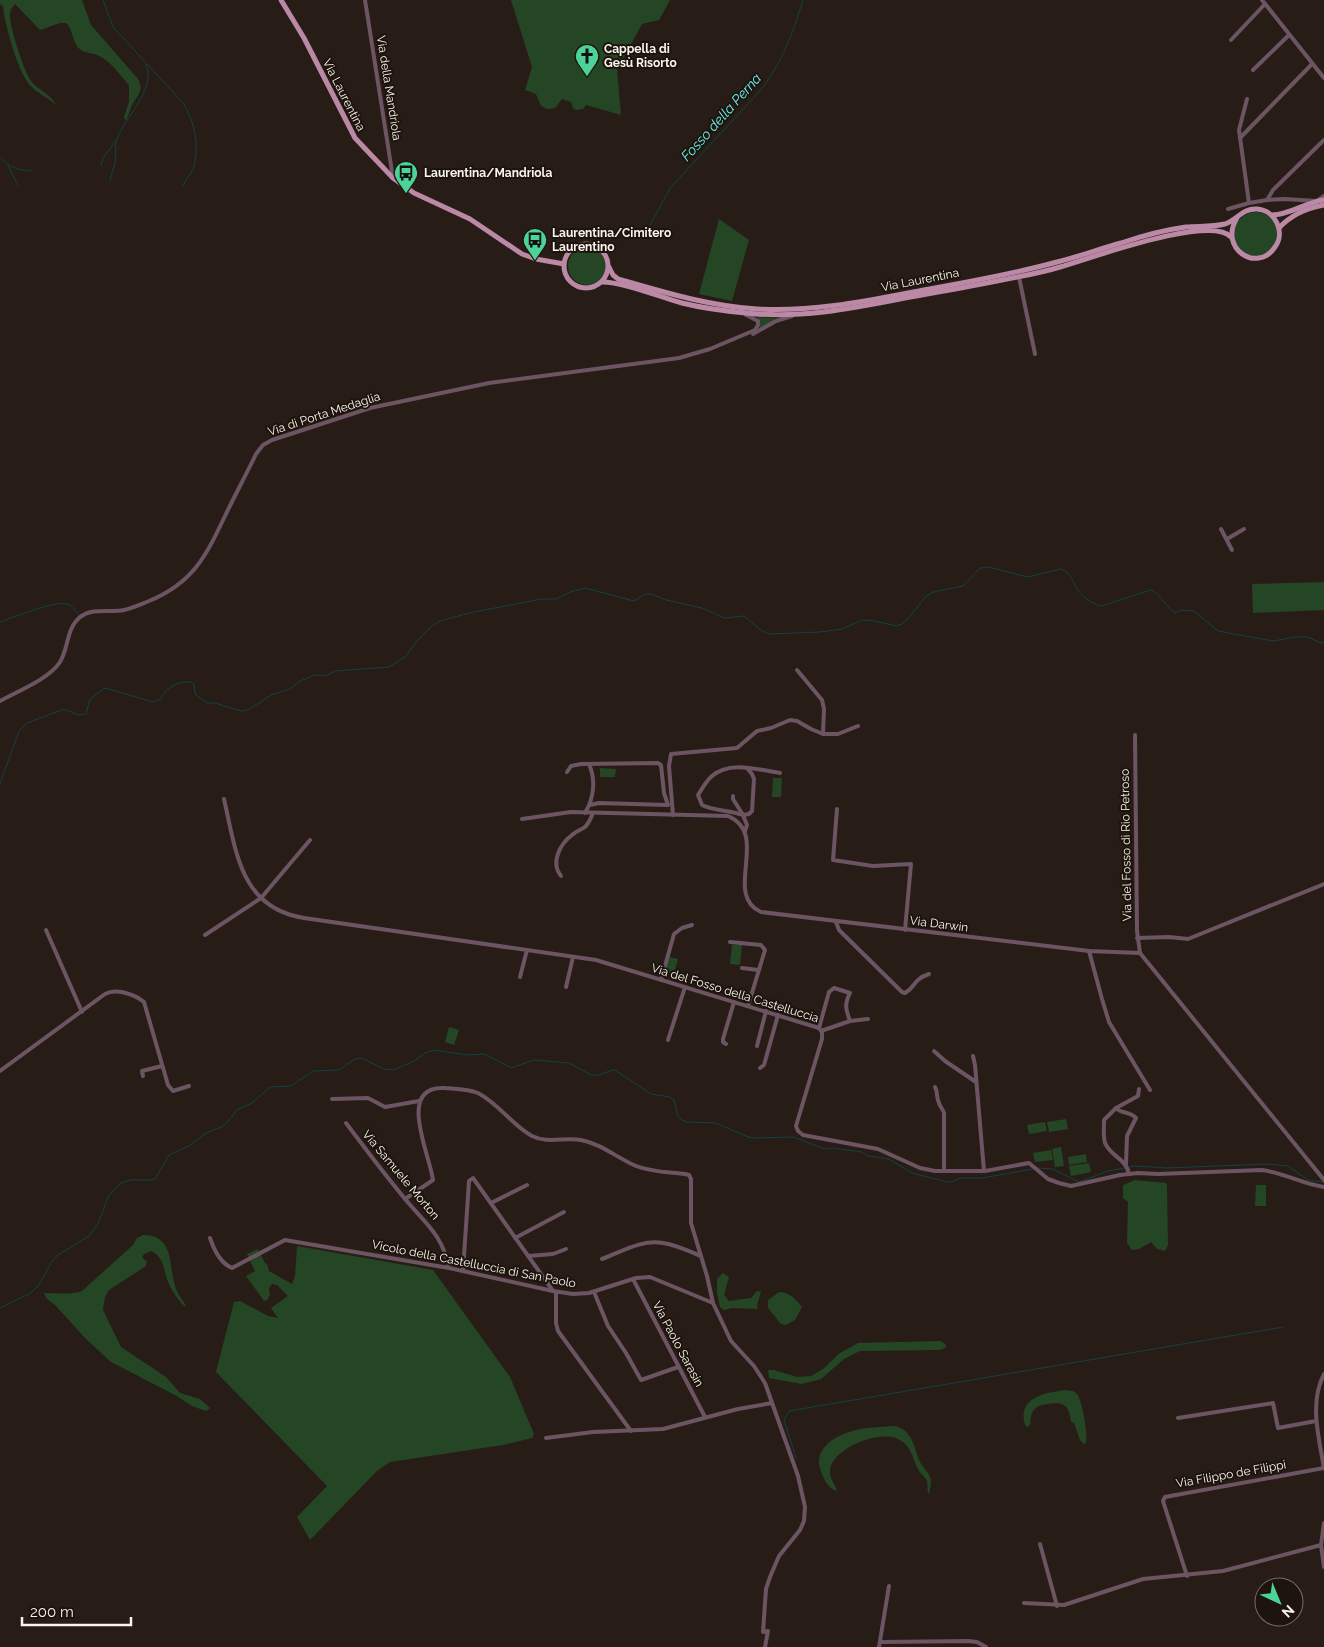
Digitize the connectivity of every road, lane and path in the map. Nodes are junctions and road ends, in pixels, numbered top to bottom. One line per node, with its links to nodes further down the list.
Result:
1 (281, 0): 13 (main road, Via Laurentina)
2 (365, 0): 13 (street, Via della Mandriola)
3 (1262, 0): 4 (street)
4 (1265, 4): 5 (street); 6 (street)
5 (1289, 35): 7 (street); 8 (street)
6 (1231, 40)
7 (1312, 64): 9 (street); 11 (street)
8 (1253, 70)
9 (1324, 78)
10 (1247, 99): 11 (street)
11 (1240, 138): 18 (street)
12 (1324, 140): 16 (street)
13 (393, 178): 26 (main road, Via Laurentina)
14 (1324, 198): 17 (main road, Via Laurentina)
15 (1284, 199): 16 (street); 17 (street); 21 (street)
16 (1267, 200): 18 (street)
17 (1317, 201): 21 (main road, Via Laurentina)
18 (1250, 203): 20 (street)
19 (1324, 205): 24 (main road)
20 (1228, 209)
21 (1293, 209): 22 (main road, Via Laurentina)
22 (1272, 215): 23 (main road, Via Laurentina); 24 (main road)
23 (1236, 218): 25 (main road); 27 (main road, Via Laurentina)
24 (1279, 228): 25 (main road)
25 (1231, 237): 28 (main road, Via Laurentina)
26 (564, 264): 27 (main road); 29 (main road)
27 (609, 268): 29 (main road)
28 (1019, 277): 31 (main road, Via Laurentina); 33 (street)
29 (602, 282): 30 (main road, Via Laurentina)
30 (737, 312): 31 (main road, Via Laurentina); 32 (street)
31 (797, 314): 32 (street, Via di Porta Medaglia)
32 (746, 335): 39 (street, Via di Porta Medaglia)
33 (1035, 354)
34 (1221, 529): 36 (street)
35 (1244, 529): 36 (street)
36 (1227, 539): 37 (street)
37 (1232, 550)
38 (797, 670): 40 (street)
39 (0, 701)
40 (822, 726): 42 (street); 43 (street)
41 (858, 726): 43 (street)
42 (816, 732): 43 (street); 55 (street)
43 (823, 734)
44 (1135, 735): 68 (street, Via del Fosso di Rio Petroso)
45 (589, 764): 47 (street); 51 (street); 51 (street)
46 (747, 768): 48 (street); 56 (street); 56 (street)
47 (567, 772)
48 (780, 773)
49 (733, 796): 56 (street)
50 (224, 799): 62 (street, Via del Fosso della Castelluccia)
51 (590, 805): 53 (street)
52 (837, 808): 66 (street)
53 (585, 813): 54 (street); 57 (street)
54 (593, 813): 55 (street); 60 (street)
55 (673, 815): 58 (street)
56 (743, 815): 58 (street, Via Darwin)
57 (522, 819)
58 (745, 831): 63 (street, Via Darwin)
59 (310, 840): 62 (street)
60 (561, 876)
61 (1324, 884): 68 (street)
62 (261, 898): 67 (street); 70 (street, Via del Fosso della Castelluccia)
63 (836, 922): 66 (street, Via Darwin); 76 (street)
64 (692, 925): 78 (street)
65 (46, 930): 84 (street)
66 (905, 930): 71 (street, Via Darwin)
67 (205, 935)
68 (1137, 938): 72 (street, Via del Fosso di Rio Petroso)
69 (730, 942): 75 (street)
70 (528, 950): 73 (street, Via del Fosso della Castelluccia); 77 (street)
71 (1089, 951): 72 (street, Via Darwin); 102 (street)
72 (1140, 953): 111 (street)
73 (574, 957): 78 (street, Via del Fosso della Castelluccia); 79 (street)
74 (742, 968): 75 (street)
75 (758, 970): 82 (street)
76 (929, 974)
77 (520, 977)
78 (661, 980): 80 (street, Via del Fosso della Castelluccia)
79 (566, 987)
80 (685, 987): 81 (street, Via del Fosso della Castelluccia); 89 (street)
81 (734, 1002): 82 (street, Via del Fosso della Castelluccia); 90 (street)
82 (748, 1006): 83 (street, Via del Fosso della Castelluccia)
83 (766, 1011): 85 (street, Via del Fosso della Castelluccia); 91 (street)
84 (82, 1012): 94 (street); 96 (street)
85 (778, 1015): 88 (street, Via del Fosso della Castelluccia); 95 (street)
86 (868, 1019): 87 (street)
87 (850, 1021): 88 (street); 88 (street)
88 (820, 1030): 108 (street, Via del Fosso della Castelluccia)
89 (668, 1040)
90 (726, 1044)
91 (758, 1046)
92 (934, 1051): 98 (street)
93 (973, 1056): 98 (street)
94 (162, 1066): 97 (street); 99 (street)
95 (760, 1068)
96 (0, 1071)
97 (143, 1076)
98 (976, 1082): 109 (street)
99 (189, 1086)
100 (935, 1087): 108 (street)
101 (1139, 1089): 105 (street)
102 (1150, 1090)
103 (332, 1100): 104 (street)
104 (419, 1101): 114 (street); 121 (street)
105 (1116, 1108): 107 (street); 107 (street)
106 (346, 1124): 114 (street, Via Samuele Morton)
107 (1127, 1166): 110 (street)
108 (944, 1171): 109 (street, Via del Fosso della Castelluccia)
109 (984, 1171): 110 (street, Via del Fosso della Castelluccia)
110 (1129, 1174): 113 (street, Via del Fosso della Castelluccia)
111 (1324, 1180)
112 (527, 1185): 115 (street)
113 (1324, 1187)
114 (404, 1199): 123 (street, Via Samuele Morton)
115 (490, 1203): 118 (street); 124 (street)
116 (564, 1212): 118 (street)
117 (210, 1238): 123 (street, Vicolo della Castelluccia di San Paolo)
118 (514, 1238): 120 (street)
119 (566, 1249): 120 (street)
120 (528, 1256): 126 (street)
121 (701, 1256): 122 (street); 128 (street)
122 (602, 1259)
123 (449, 1268): 124 (street, Vicolo della Castelluccia di San Paolo)
124 (463, 1271): 126 (street, Vicolo della Castelluccia di San Paolo)
125 (633, 1279): 127 (street, Vicolo della Castelluccia di San Paolo); 128 (street, Vicolo della Castelluccia di San Paolo); 129 (street, Via Paolo Sarasin)
126 (554, 1292): 127 (street, Vicolo della Castelluccia di San Paolo); 135 (street)
127 (594, 1292): 129 (street)
128 (713, 1303): 131 (street)
129 (678, 1367): 132 (street, Via Paolo Sarasin)
130 (1324, 1374): 134 (street)
131 (772, 1403): 132 (street); 147 (street)
132 (705, 1417): 135 (street)
133 (1178, 1418): 134 (street)
134 (1316, 1421): 137 (street)
135 (631, 1431): 136 (street)
136 (546, 1438)
137 (1324, 1468): 142 (street, Via Filippo de Filippi)
138 (1324, 1523): 140 (street)
139 (1040, 1544): 145 (street)
140 (1321, 1545): 141 (street); 142 (street)
141 (1324, 1567)
142 (1187, 1576): 145 (street)
143 (889, 1586): 146 (street)
144 (1024, 1603): 145 (street)
145 (1057, 1606)
146 (881, 1642): 148 (street); 149 (street)
147 (765, 1647)
148 (879, 1647)
149 (986, 1647)

